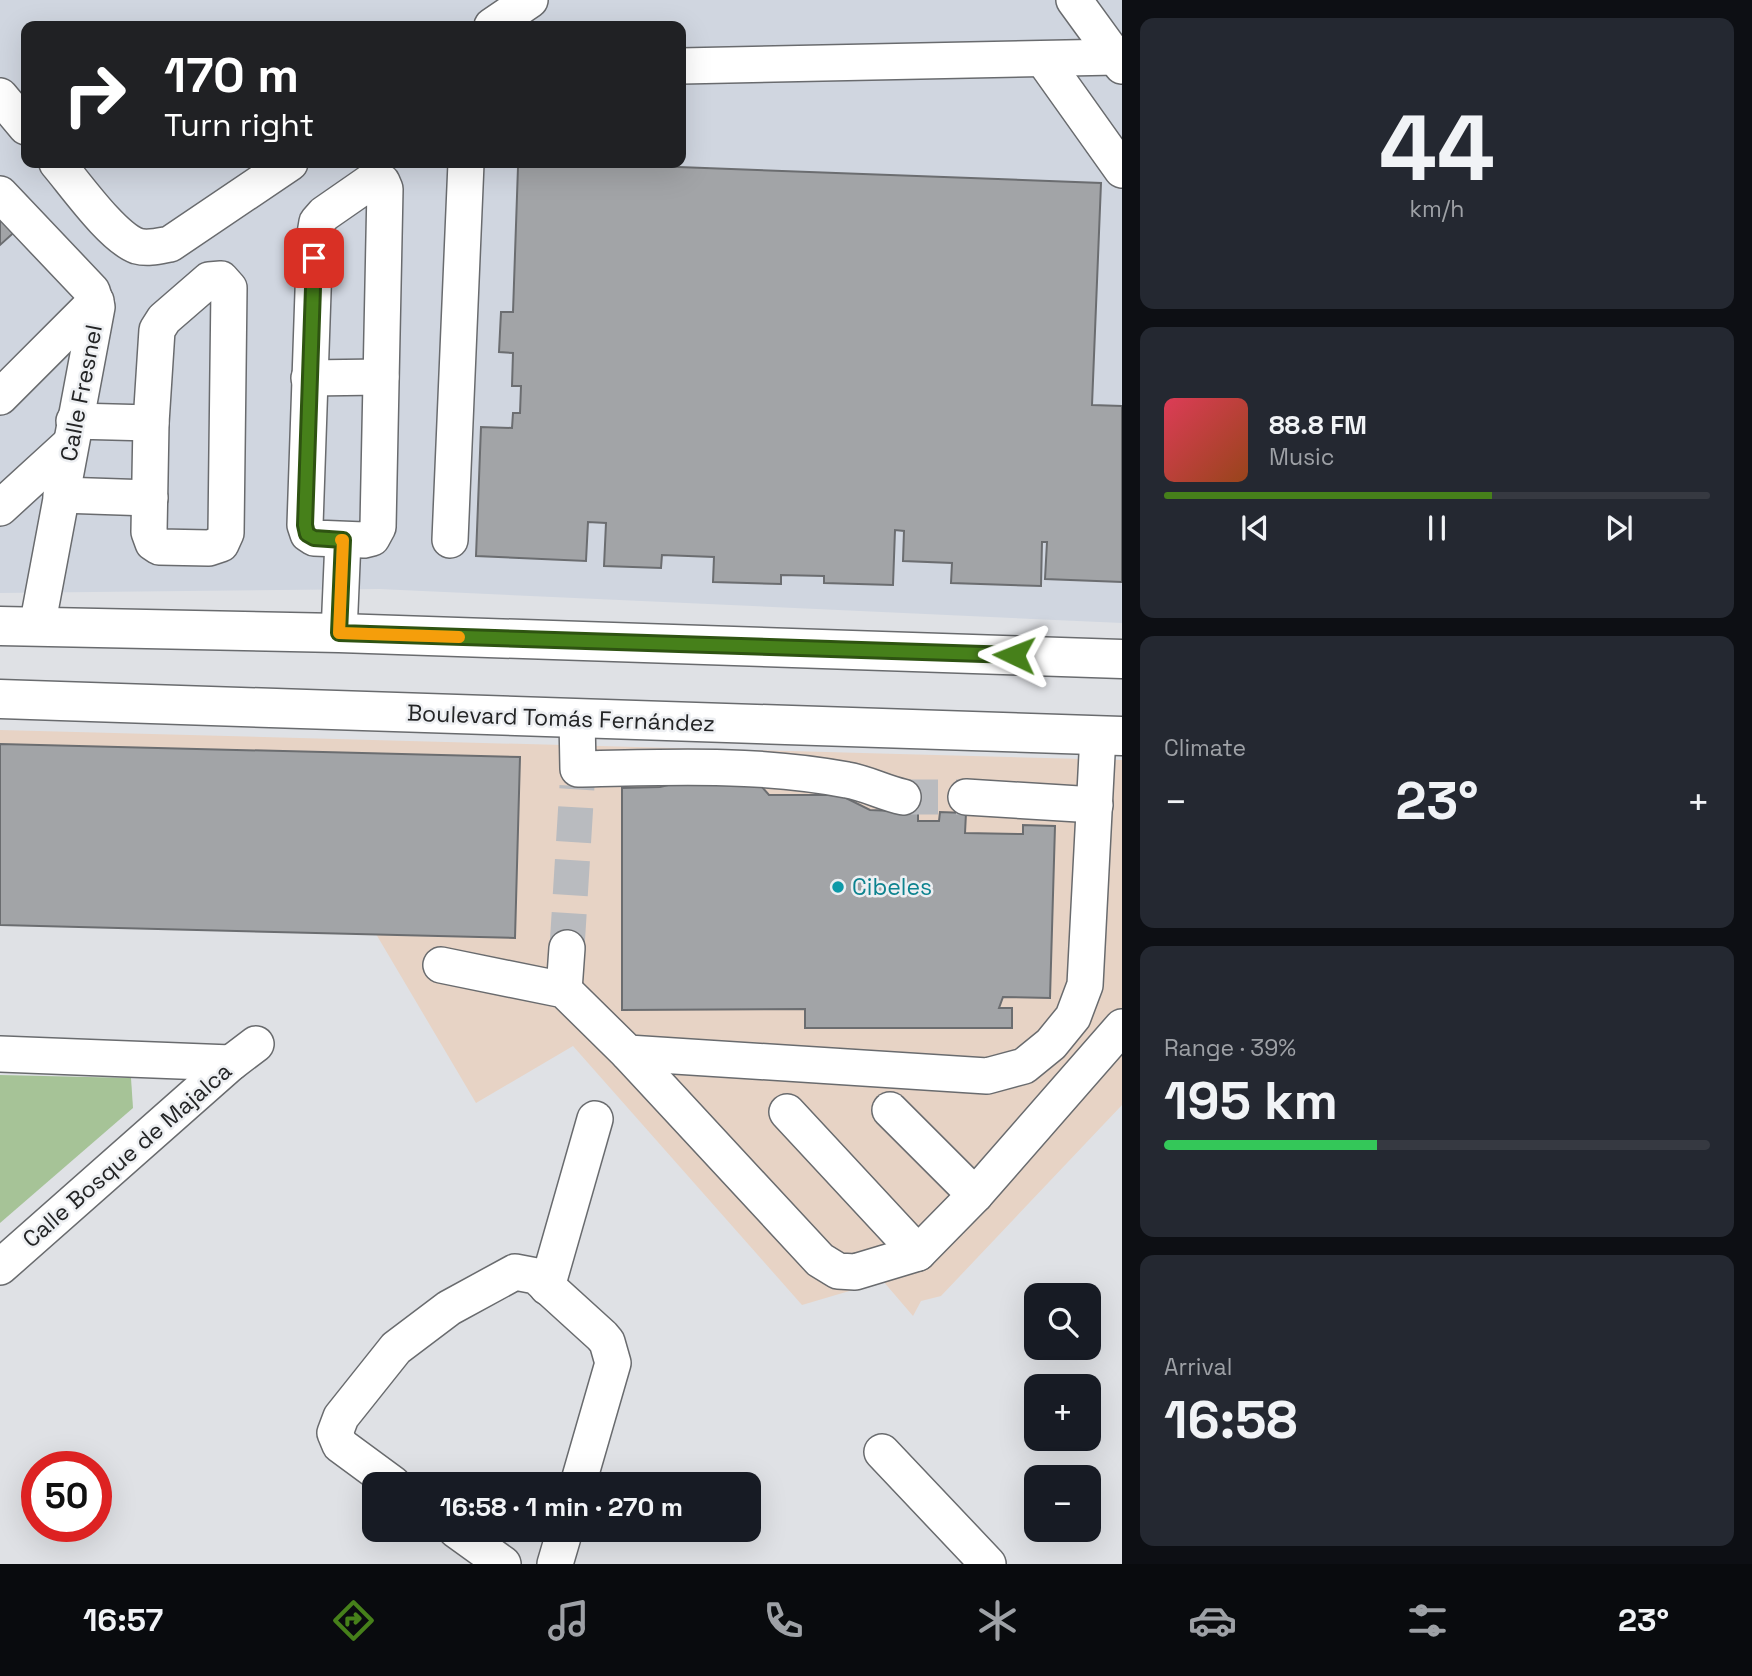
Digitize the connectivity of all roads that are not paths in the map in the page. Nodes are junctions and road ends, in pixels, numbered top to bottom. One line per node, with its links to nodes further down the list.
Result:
1 (530, 0): 3 (street)
2 (1074, 0): 5 (street)
3 (499, 21)
4 (1043, 59): 5 (street); 6 (street); 12 (street)
5 (1119, 61)
6 (686, 66)
7 (0, 96): 8 (street)
8 (21, 121)
9 (61, 168): 10 (street)
10 (283, 168)
11 (466, 168): 24 (street)
12 (1122, 170)
13 (0, 194): 14 (street, Calle Fresnel)
14 (96, 301): 17 (street); 19 (street, Calle Fresnel)
15 (381, 377): 16 (street); 16 (street); 23 (street)
16 (309, 378): 23 (street)
17 (0, 397)
18 (151, 423): 19 (street); 21 (street); 21 (street)
19 (72, 433): 20 (street, Calle Fresnel); 22 (street)
20 (61, 495): 21 (street); 25 (street, Calle Fresnel)
21 (150, 498)
22 (0, 508)
23 (343, 540): 26 (street)
24 (450, 540)
25 (19, 626): 26 (main road)
26 (339, 633): 27 (main road)
27 (1122, 659)
28 (0, 699): 29 (main road, Boulevard Tomás Fernández)
29 (577, 718): 30 (main road, Boulevard Tomás Fernández); 34 (street)
30 (687, 723): 31 (main road, Boulevard Tomás Fernández); 34 (street)
31 (774, 726): 32 (main road, Boulevard Tomás Fernández); 35 (street)
32 (850, 728): 33 (main road, Boulevard Tomás Fernández); 36 (street)
33 (1110, 736): 39 (street)
34 (684, 767): 35 (street)
35 (772, 771): 36 (street)
36 (849, 780): 37 (street)
37 (903, 797)
38 (966, 797): 39 (street)
39 (1095, 805): 44 (street)
40 (567, 948): 42 (street)
41 (441, 965): 42 (street)
42 (564, 990): 44 (street)
43 (1122, 1027): 49 (street)
44 (628, 1053): 50 (street)
45 (0, 1054): 51 (street, Calle Bosque de Majalca)
46 (890, 1110): 49 (street)
47 (787, 1112): 50 (street)
48 (596, 1119): 52 (street)
49 (975, 1195): 50 (street)
50 (918, 1254)
51 (0, 1267)
52 (547, 1287): 54 (street); 55 (street)
53 (882, 1451): 60 (street)
54 (377, 1472)
55 (581, 1472)
56 (473, 1542): 58 (street)
57 (561, 1542): 59 (street)
58 (503, 1564)
59 (555, 1564)
60 (988, 1564)

